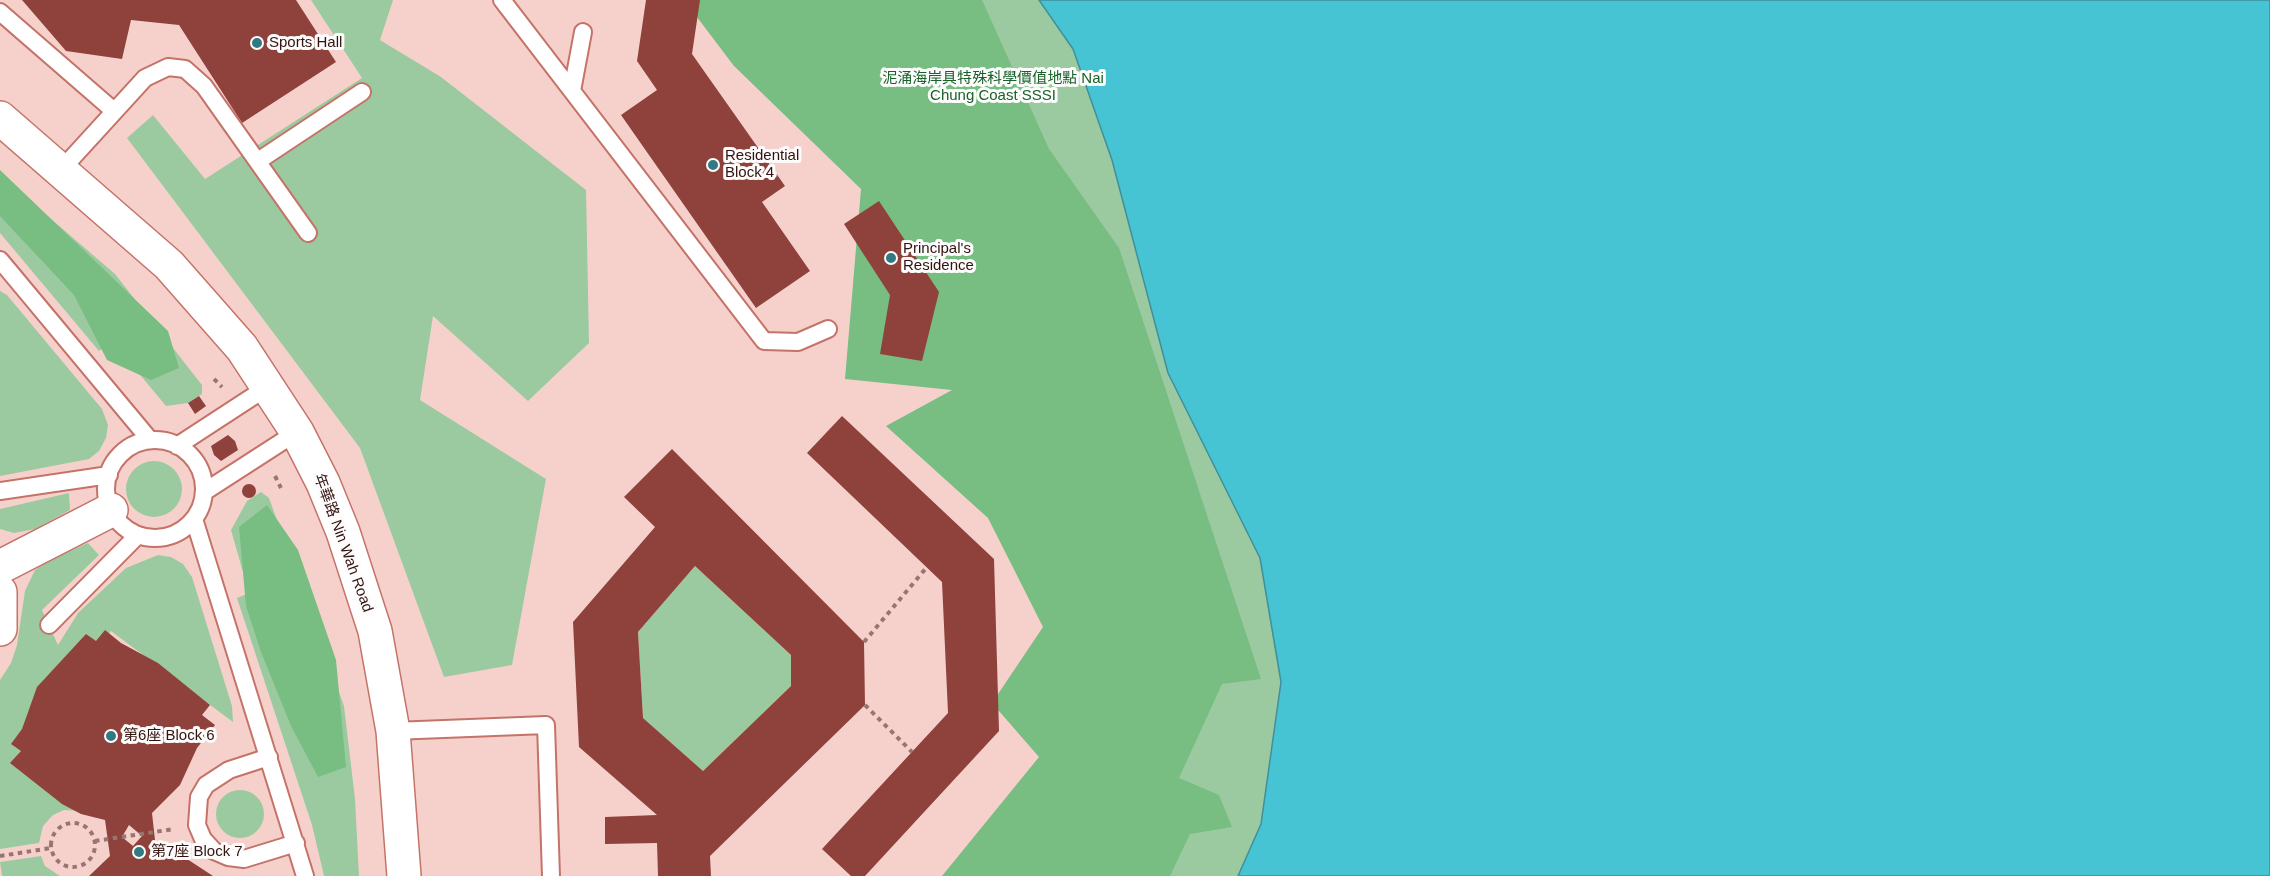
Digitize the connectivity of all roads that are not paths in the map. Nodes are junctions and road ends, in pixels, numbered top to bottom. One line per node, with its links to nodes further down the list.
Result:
1 (502, 0): 4 (lane)
2 (0, 12): 6 (lane)
3 (583, 32): 4 (lane)
4 (572, 91): 12 (lane)
5 (362, 92): 8 (lane)
6 (114, 111): 8 (lane); 9 (lane)
7 (0, 118): 9 (street, 年華路 Nin Wah Road)
8 (258, 160): 10 (lane)
9 (61, 170): 13 (street, 年華路 Nin Wah Road)
10 (308, 233)
11 (0, 260): 15 (lane)
12 (828, 329)
13 (269, 386): 14 (street, 年華路 Nin Wah Road); 16 (lane)
14 (297, 432): 19 (lane); 27 (street, 年華路 Nin Wah Road)
15 (150, 440): 16 (lane); 17 (lane)
16 (177, 446): 19 (lane)
17 (109, 475): 18 (lane); 20 (lane)
18 (0, 491)
19 (204, 492): 21 (lane)
20 (111, 510): 22 (lane); 23 (street)
21 (194, 519): 22 (lane); 28 (lane)
22 (138, 535): 25 (lane)
23 (0, 567)
24 (0, 592): 26 (street)
25 (49, 625)
26 (0, 629)
27 (393, 731): 31 (street, 年華路 Nin Wah Road); 32 (lane)
28 (269, 757): 29 (lane); 29 (lane)
29 (296, 843): 30 (lane)
30 (305, 876)
31 (404, 876)
32 (551, 876)

